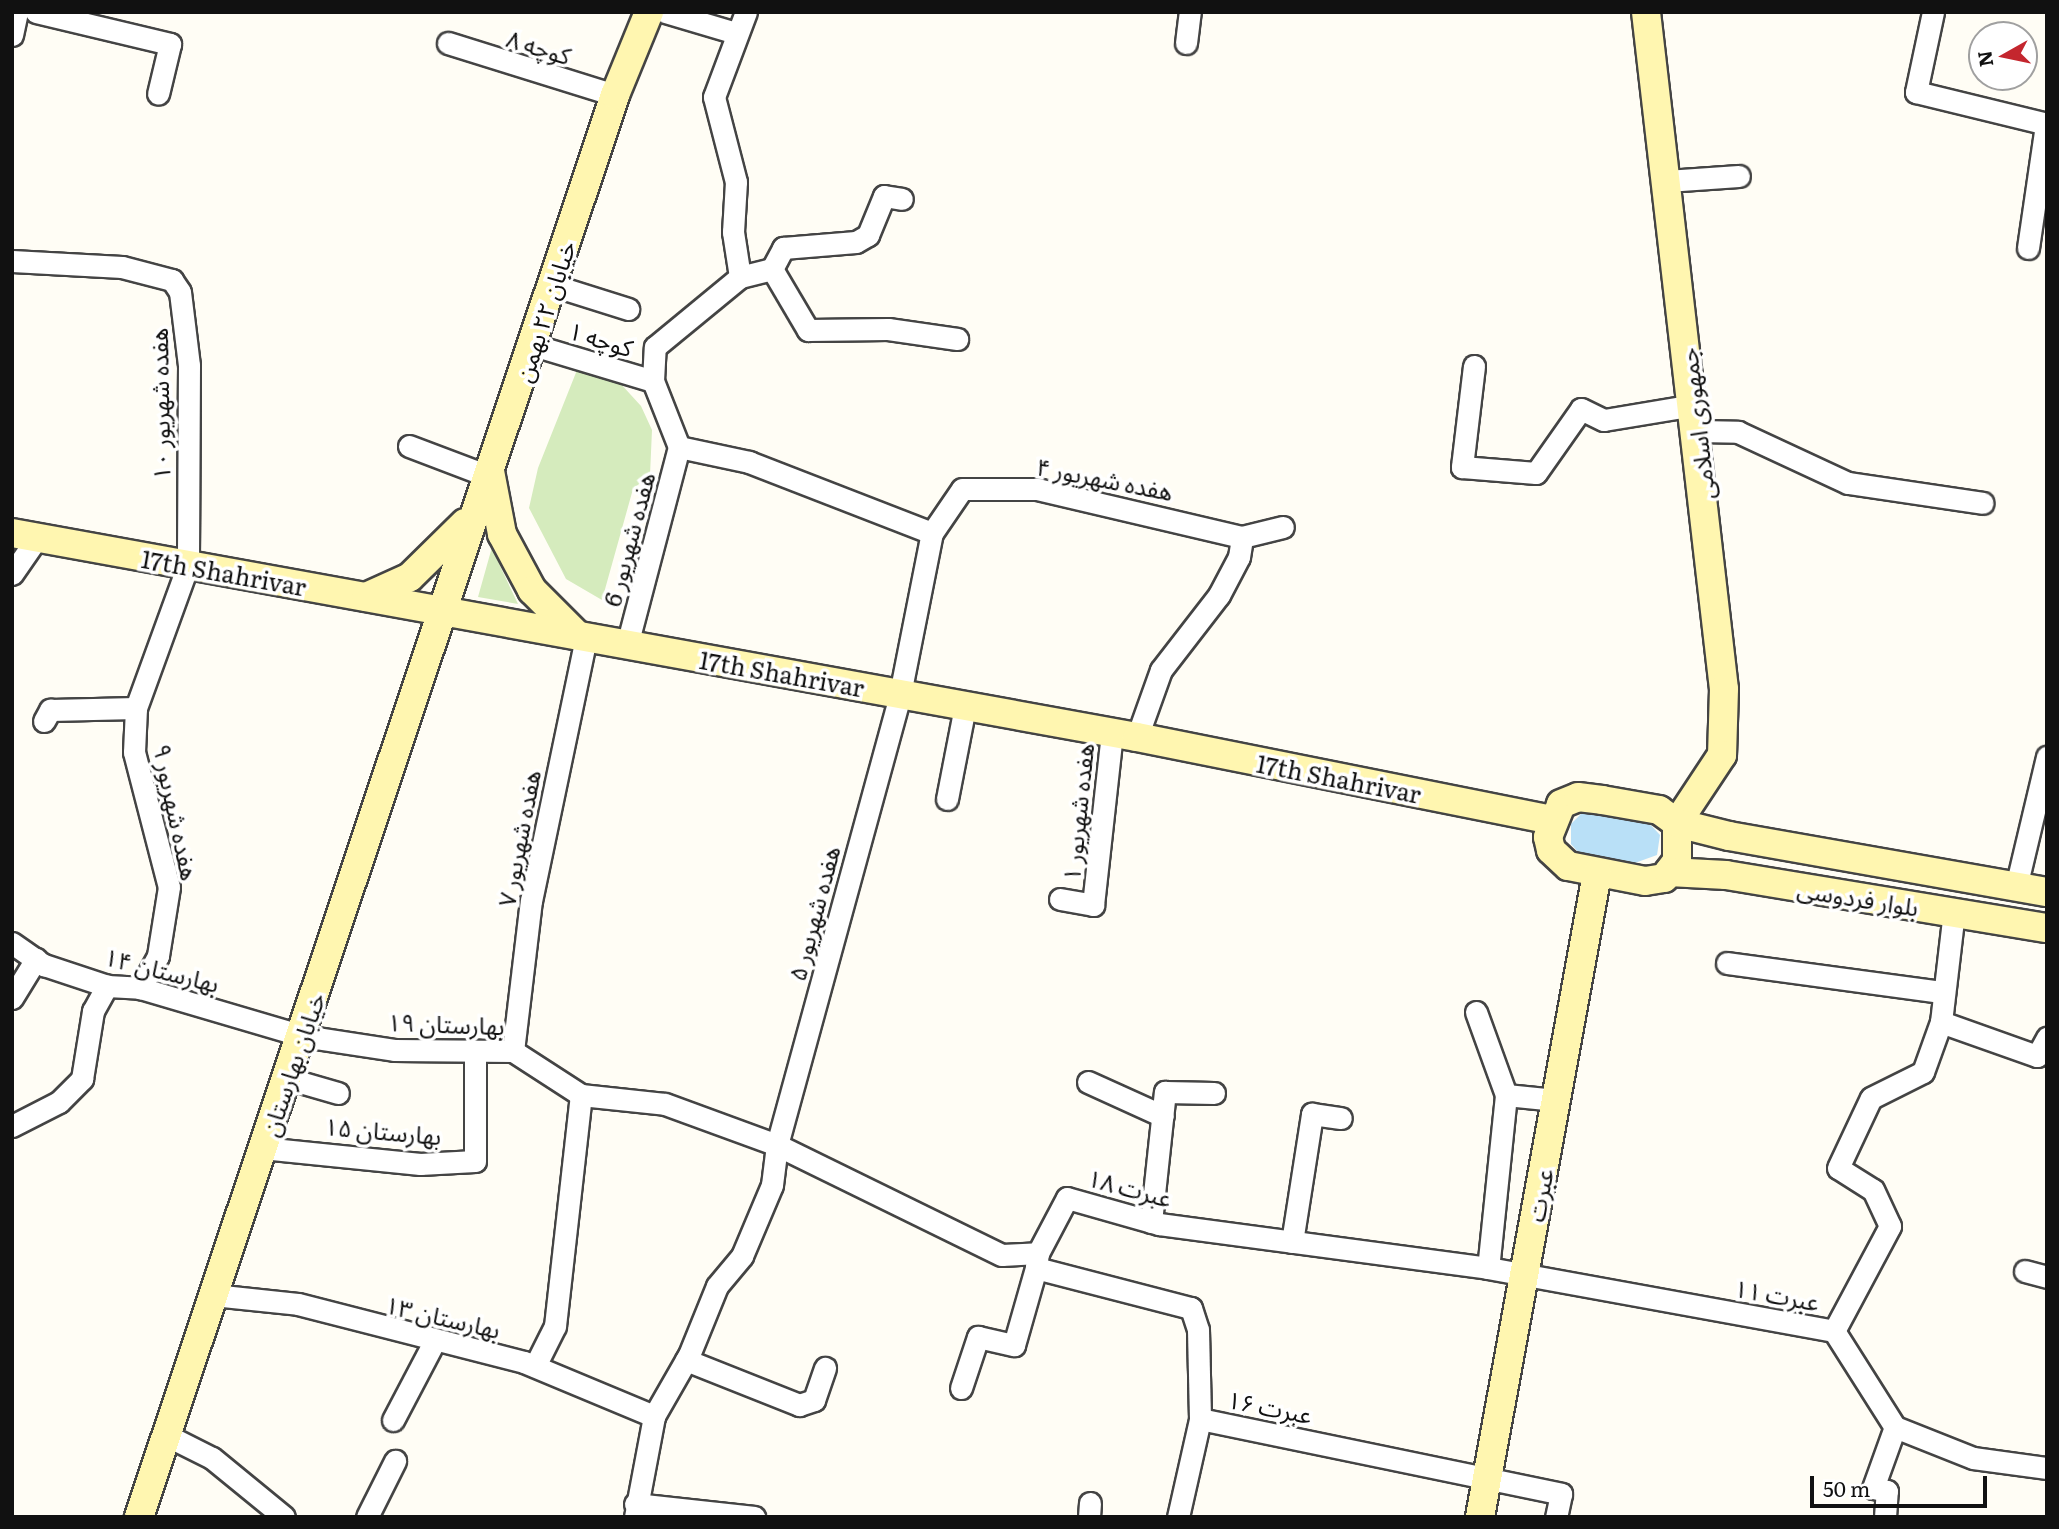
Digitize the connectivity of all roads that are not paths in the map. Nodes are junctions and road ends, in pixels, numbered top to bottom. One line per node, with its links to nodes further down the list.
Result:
1 (17, 12): 10 (street)
2 (36, 12): 13 (street)
3 (649, 12): 14 (main road, خیابان ۲۲ بهمن)
4 (666, 12): 9 (street)
5 (746, 12): 9 (street)
6 (1190, 12): 12 (street)
7 (1646, 12): 17 (main road, جمهوری اسلامی)
8 (1933, 12): 15 (street)
9 (736, 33): 22 (street)
10 (12, 35)
11 (449, 43): 14 (street, کوچه ۸)
12 (1185, 43)
13 (158, 94)
14 (615, 95): 23 (main road, خیابان ۲۲ بهمن)
15 (2046, 124): 19 (street)
16 (1739, 176): 17 (street)
17 (1666, 181): 29 (main road, جمهوری اسلامی)
18 (902, 199): 21 (street)
19 (2028, 248)
20 (12, 261): 39 (street, هفده شهریور ۱۰)
21 (772, 269): 22 (street); 25 (street)
22 (740, 277): 28 (street)
23 (552, 285): 24 (street); 26 (main road, خیابان ۲۲ بهمن)
24 (628, 309)
25 (957, 339)
26 (533, 345): 28 (street, کوچه ۱); 32 (main road, خیابان ۲۲ بهمن)
27 (1474, 366): 29 (street)
28 (653, 381): 31 (street)
29 (1697, 418): 33 (street); 53 (main road, جمهوری اسلامی)
30 (409, 446): 32 (street)
31 (679, 447): 36 (street); 44 (street, هفده شهریور 6)
32 (489, 473): 34 (main road, خیابان ۲۲ بهمن); 43 (main road)
33 (1983, 503)
34 (477, 506): 41 (main road); 42 (main road, خیابان ۲۲ بهمن)
35 (1283, 527): 38 (street, هفده شهریور ۴)
36 (932, 533): 38 (street, هفده شهریور ۴); 45 (street, هفده شهریور ۴)
37 (24, 535): 39 (main road, 17th Shahrivar); 40 (street)
38 (1242, 537): 49 (street)
39 (188, 565): 41 (main road, 17th Shahrivar); 47 (street, هفده شهریور ۹)
40 (12, 574)
41 (366, 597): 42 (main road, 17th Shahrivar)
42 (442, 611): 43 (main road, 17th Shahrivar); 70 (main road, خیابان بهارستان)
43 (582, 636): 44 (main road, 17th Shahrivar); 73 (street, هفده شهریور ۷)
44 (627, 645): 45 (main road, 17th Shahrivar)
45 (900, 694): 46 (main road, 17th Shahrivar); 84 (street, هفده شهریور ۵)
46 (965, 706): 49 (main road, 17th Shahrivar); 51 (street)
47 (136, 708): 48 (street); 65 (street, هفده شهریور ۹)
48 (44, 720)
49 (1125, 735): 52 (main road, 17th Shahrivar); 58 (street, هفده شهریور ۱)
50 (2047, 757): 56 (street)
51 (947, 799)
52 (1551, 820): 53 (main road, بلوار فردوسی); 55 (main road)
53 (1677, 823): 54 (main road); 56 (main road, بلوار فردوسی)
54 (1669, 872): 55 (main road); 59 (main road, بلوار فردوسی)
55 (1597, 874): 80 (main road, عبرت)
56 (2016, 887): 57 (main road, بلوار فردوسی)
57 (2047, 892)
58 (1060, 899)
59 (1954, 912): 60 (main road, بلوار فردوسی); 66 (street)
60 (2047, 928)
61 (12, 943): 62 (street, بهارستان ۱۴)
62 (36, 959): 64 (street, بهارستان ۱۴); 67 (street)
63 (1727, 963): 66 (street)
64 (107, 986): 65 (street, بهارستان ۱۴); 83 (street)
65 (139, 988): 70 (street, بهارستان ۱۴)
66 (1942, 992): 69 (street)
67 (12, 998)
68 (1476, 1012): 79 (street)
69 (1941, 1022): 71 (street); 94 (street)
70 (303, 1036): 72 (street, بهارستان ۱۹); 74 (main road, خیابان بهارستان)
71 (2047, 1038)
72 (475, 1051): 73 (street, بهارستان ۱۹); 85 (street, بهارستان ۱۵)
73 (513, 1051): 78 (street, بهارستان ۱۹)
74 (286, 1077): 76 (street); 85 (main road, خیابان بهارستان)
75 (1088, 1082): 81 (street)
76 (338, 1093)
77 (1214, 1093): 81 (street)
78 (581, 1095): 84 (street, بهارستان ۱۹); 97 (street)
79 (1506, 1095): 80 (street); 89 (street)
80 (1556, 1100): 91 (main road, عبرت)
81 (1163, 1116): 86 (street)
82 (1341, 1118): 87 (street)
83 (12, 1126)
84 (777, 1145): 88 (street); 96 (street, هفده شهریور ۵)
85 (262, 1148): 93 (main road, خیابان بهارستان)
86 (1152, 1222): 87 (street, عبرت ۱۸); 88 (street, عبرت ۱۸)
87 (1292, 1242): 89 (street, عبرت ۱۸)
88 (1037, 1260): 99 (street); 101 (street, عبرت ۱۶)
89 (1488, 1268): 91 (street, عبرت ۱۸)
90 (2025, 1271): 92 (street)
91 (1525, 1277): 94 (street, عبرت ۱۱); 107 (main road, عبرت)
92 (2047, 1277)
93 (213, 1295): 95 (street, بهارستان ۱۳); 104 (main road, خیابان بهارستان)
94 (1834, 1331): 103 (street, عبرت ۱۱)
95 (434, 1342): 97 (street, بهارستان ۱۳); 102 (street)
96 (686, 1360): 98 (street); 100 (street, هفده شهریور ۵)
97 (535, 1366): 100 (street, بهارستان ۱۳)
98 (825, 1368)
99 (961, 1388)
100 (654, 1416): 108 (street, هفده شهریور ۵)
101 (1200, 1419): 107 (street, عبرت ۱۶); 113 (street)
102 (393, 1420)
103 (1895, 1427): 106 (street); 116 (street)
104 (166, 1435): 109 (main road, خیابان بهارستان); 110 (street)
105 (395, 1461): 111 (street)
106 (2047, 1468)
107 (1487, 1476): 114 (main road, عبرت); 115 (street, عبرت ۱۶)
108 (635, 1511): 112 (street)
109 (139, 1517)
110 (284, 1517)
111 (367, 1517)
112 (754, 1517)
113 (1178, 1517)
114 (1480, 1517)
115 (1556, 1517)
116 (1885, 1517)

